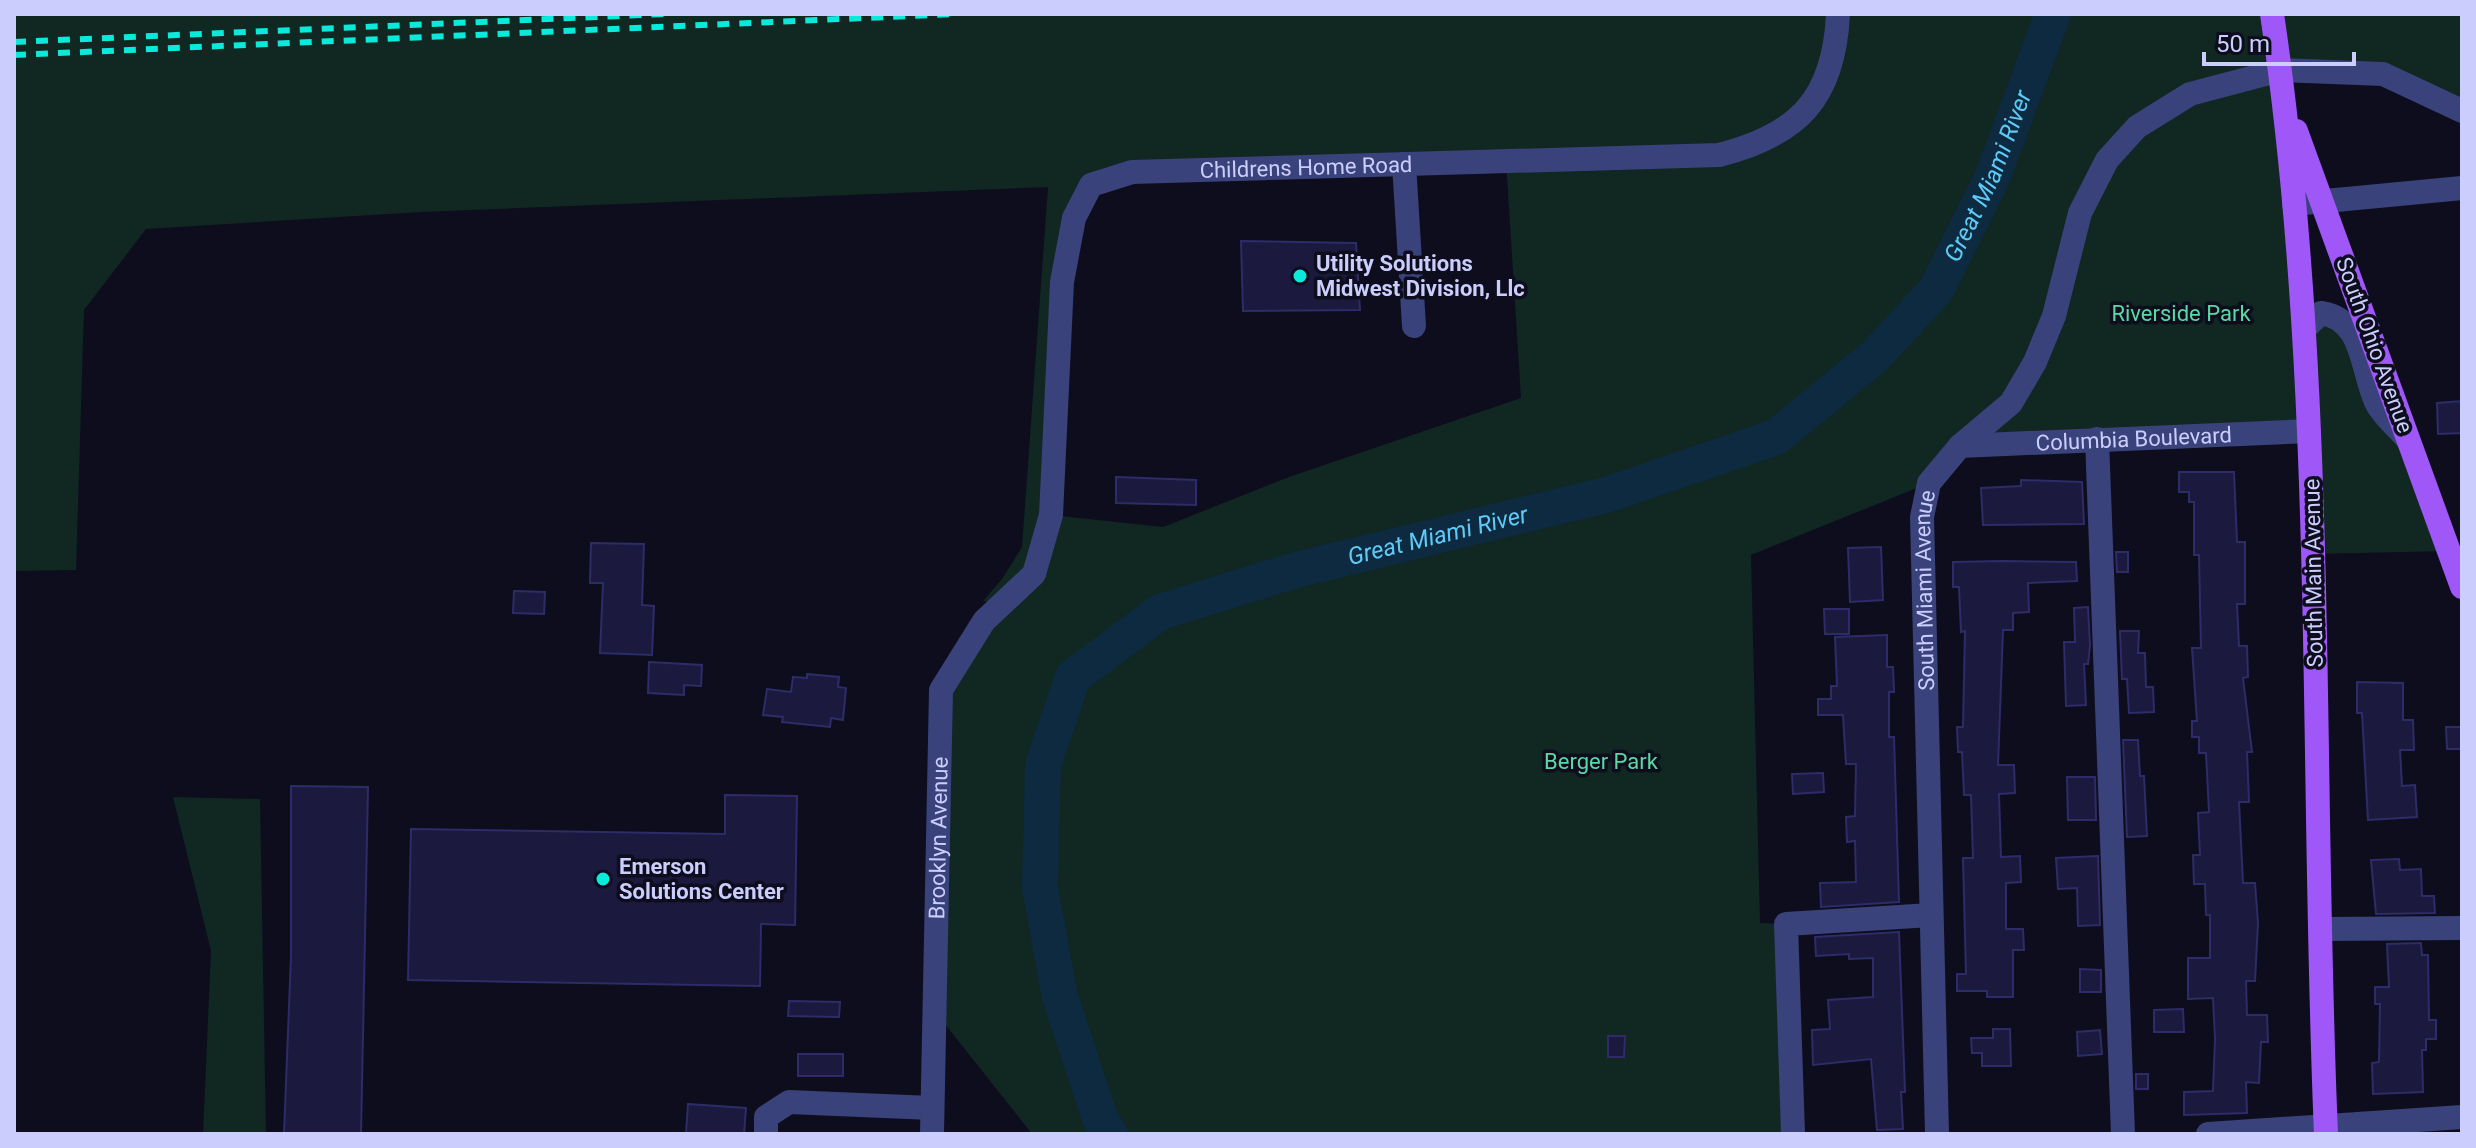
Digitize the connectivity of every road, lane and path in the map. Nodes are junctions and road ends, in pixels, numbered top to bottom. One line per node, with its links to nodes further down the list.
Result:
1 (1838, 14): 6 (street, Childrens Home Road)
2 (2272, 14): 3 (main road, South Main Avenue)
3 (2281, 70): 4 (main road, South Main Avenue); 5 (street, South Miami Avenue); 15 (street, South Miami Avenue)
4 (2286, 103): 8 (main road, South Ohio Avenue); 9 (main road, South Main Avenue)
5 (2462, 111)
6 (1404, 164): 10 (street); 16 (street, Childrens Home Road)
7 (2462, 188): 8 (street)
8 (2324, 201): 9 (street); 14 (main road, South Ohio Avenue)
9 (2294, 204): 11 (main road, South Main Avenue)
10 (1414, 326)
11 (2305, 328): 12 (main road, South Main Avenue); 14 (street)
12 (2309, 431): 13 (street, Columbia Boulevard); 20 (main road, South Main Avenue)
13 (2097, 439): 15 (street, Columbia Boulevard); 28 (street)
14 (2410, 441): 17 (main road, South Ohio Avenue)
15 (1960, 446): 18 (street, South Miami Avenue)
16 (1034, 574): 21 (street, Brooklyn Avenue)
17 (2462, 587)
18 (1931, 915): 26 (street); 27 (street, South Miami Avenue)
19 (2462, 928): 20 (street)
20 (2322, 929): 23 (main road, South Main Avenue)
21 (932, 1108): 24 (street); 25 (street, Brooklyn Avenue)
22 (2462, 1117): 23 (street)
23 (2326, 1129): 29 (street)
24 (766, 1134)
25 (932, 1134)
26 (1793, 1134)
27 (1937, 1134)
28 (2123, 1134)
29 (2208, 1134)

